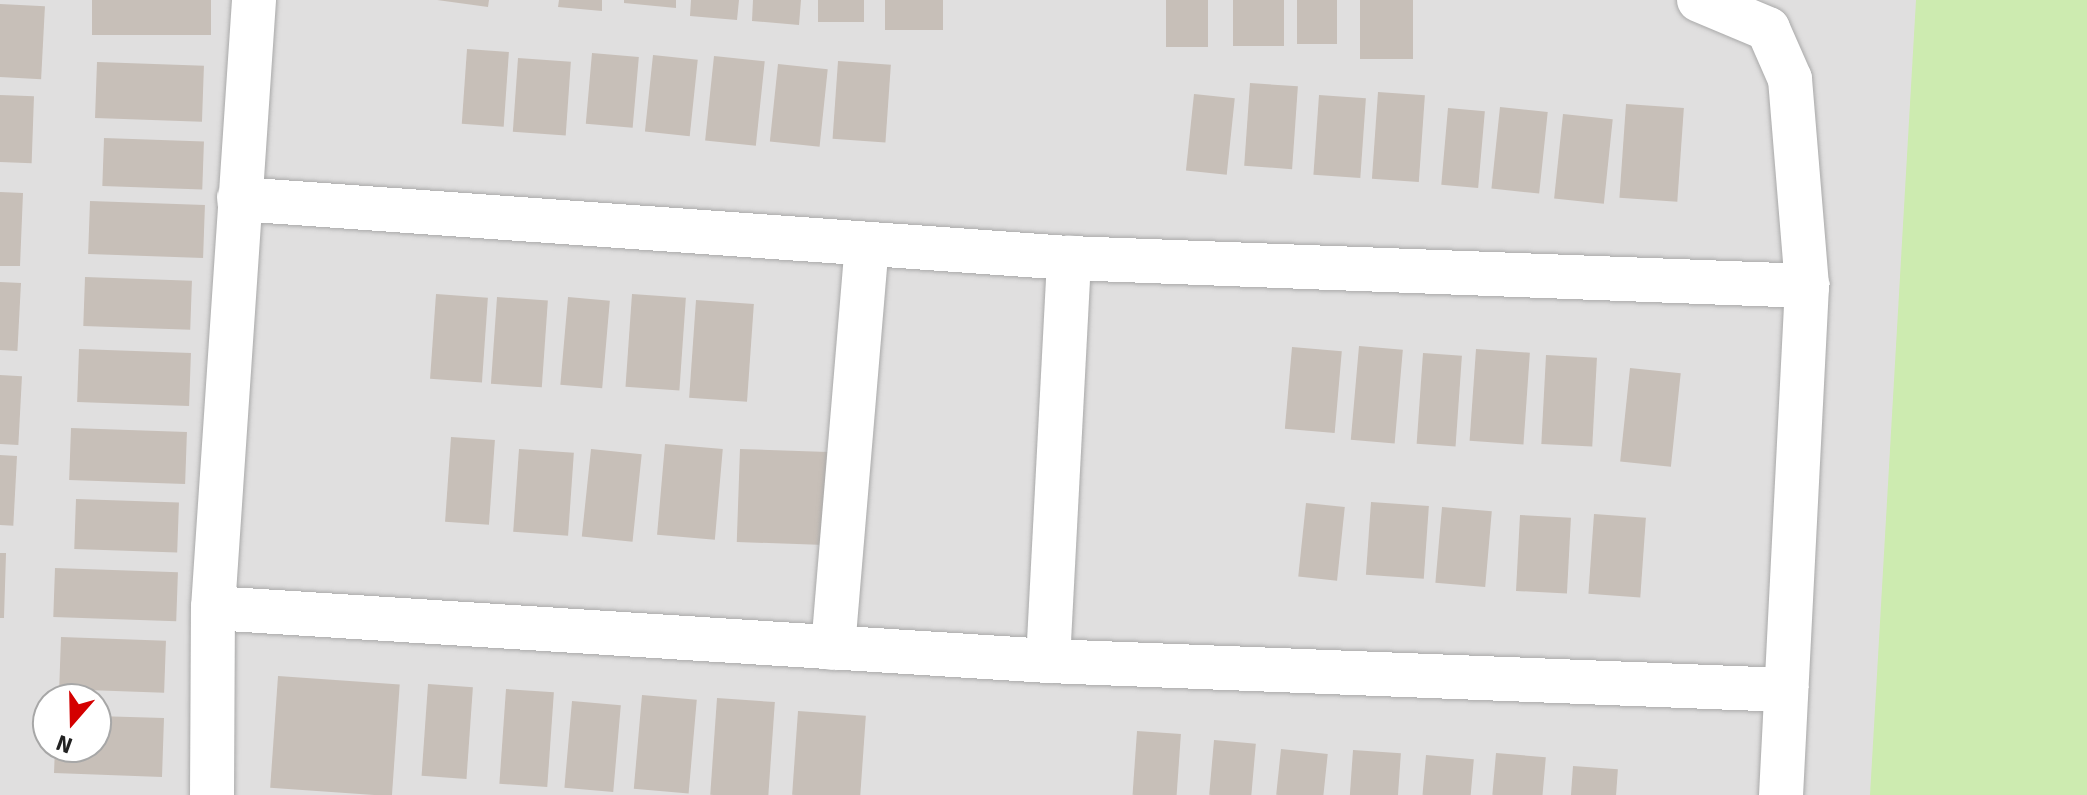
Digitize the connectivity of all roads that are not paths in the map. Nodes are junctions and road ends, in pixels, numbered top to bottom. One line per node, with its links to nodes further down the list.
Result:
1 (254, 0): 3 (street)
2 (1699, 0): 6 (street)
3 (239, 199): 4 (street); 7 (street)
4 (867, 247): 5 (street); 8 (street)
5 (1069, 258): 6 (street); 9 (street)
6 (1807, 286): 10 (street)
7 (213, 608): 8 (street); 11 (street)
8 (833, 648): 9 (street)
9 (1048, 661): 10 (street)
10 (1786, 690): 12 (street)
11 (212, 795)
12 (1781, 795)

